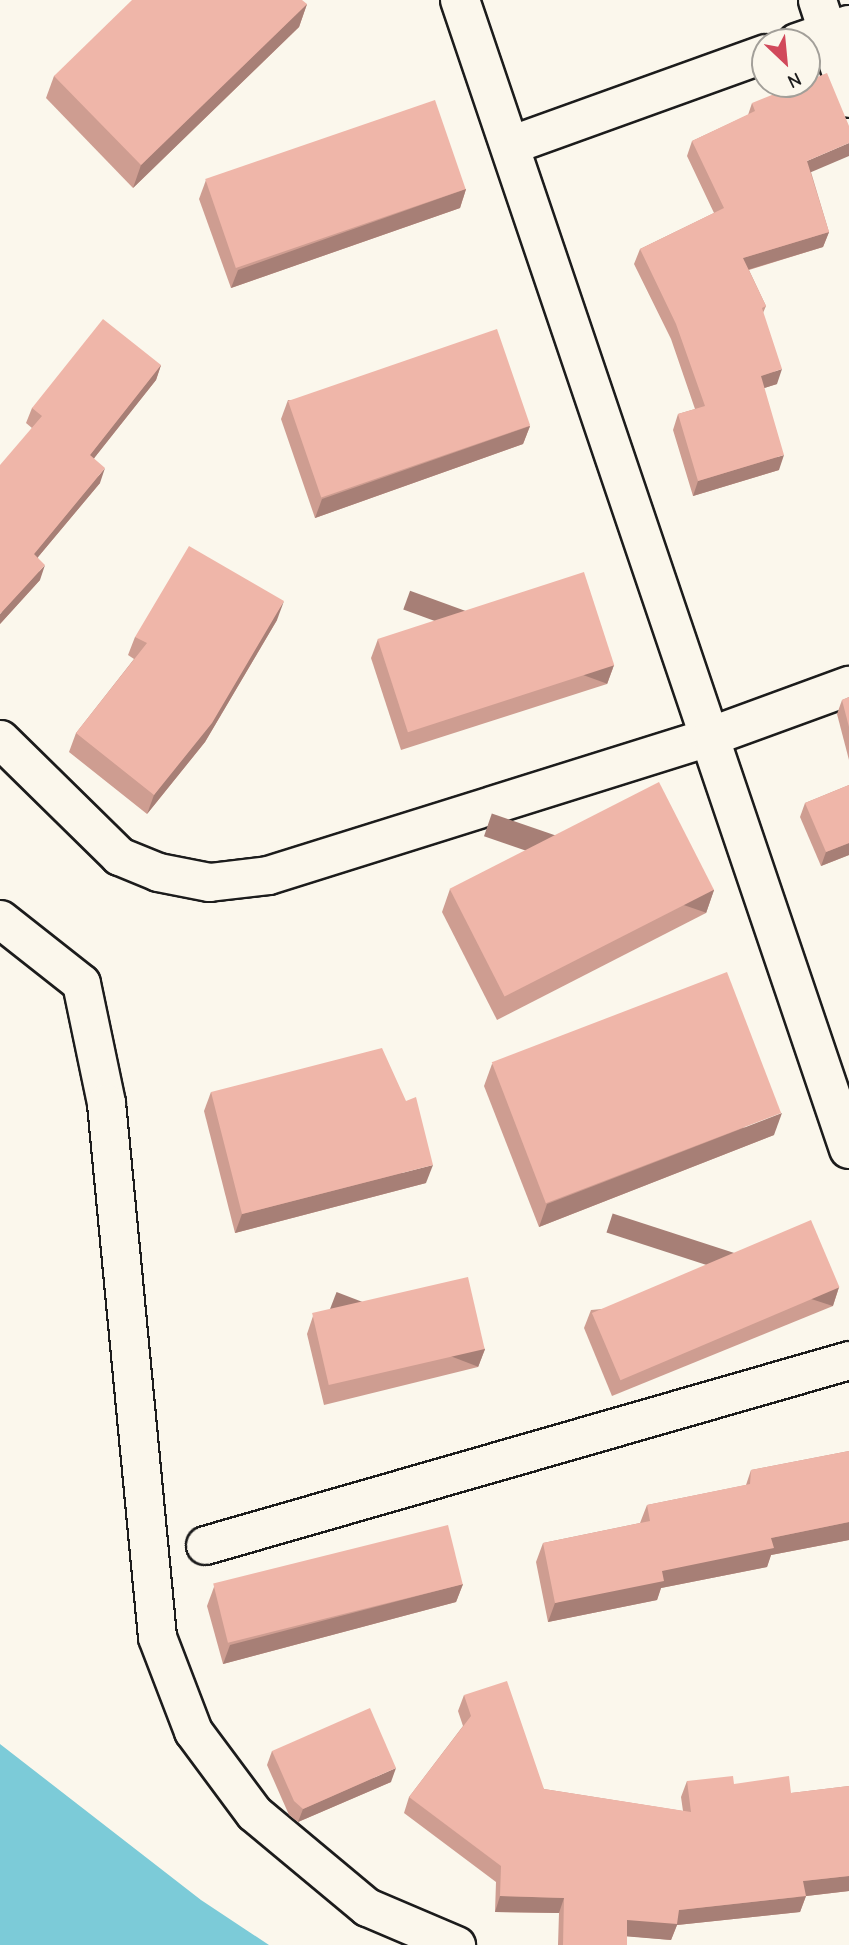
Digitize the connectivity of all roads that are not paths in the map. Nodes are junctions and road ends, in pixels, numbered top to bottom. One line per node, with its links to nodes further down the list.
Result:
1 (460, 0): 5 (street)
2 (822, 24): 4 (street)
3 (751, 58): 5 (street)
4 (849, 98)
5 (510, 145): 7 (street)
6 (849, 686): 7 (street)
7 (712, 736): 8 (street); 10 (street)
8 (0, 739)
9 (0, 919): 13 (street)
10 (849, 1149)
11 (849, 1360): 12 (street)
12 (205, 1545)
13 (456, 1945)

